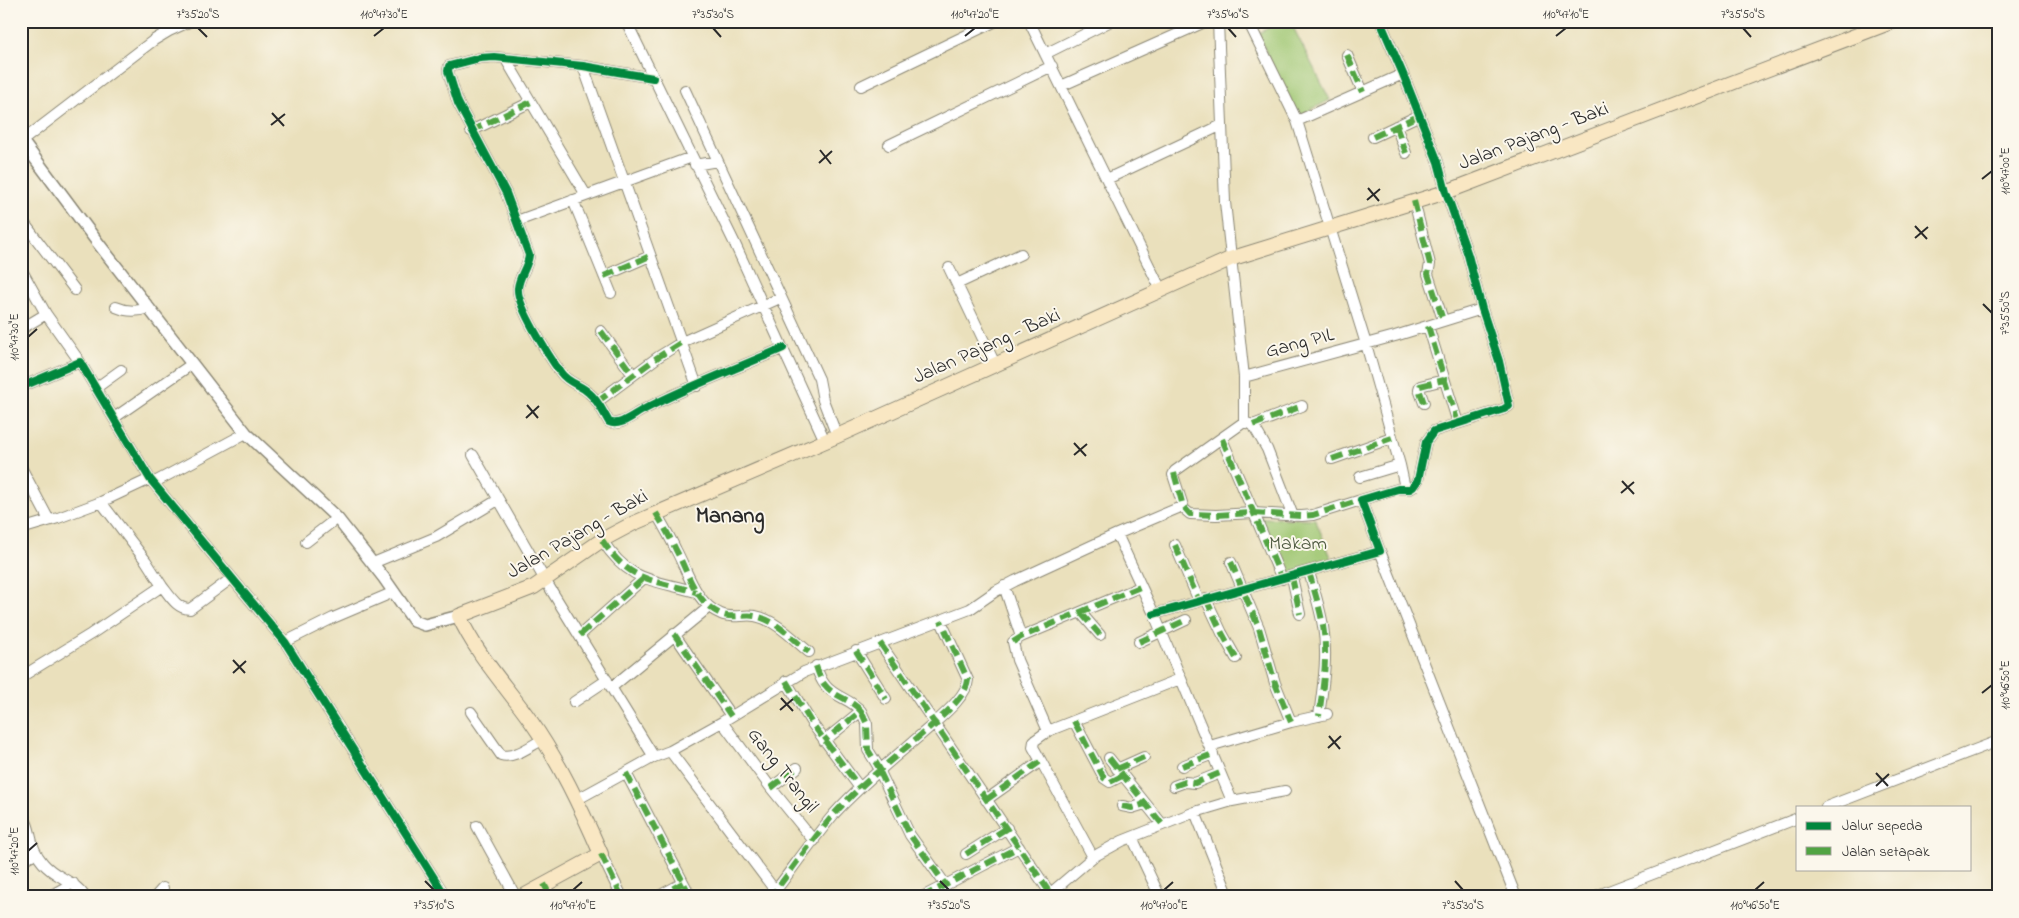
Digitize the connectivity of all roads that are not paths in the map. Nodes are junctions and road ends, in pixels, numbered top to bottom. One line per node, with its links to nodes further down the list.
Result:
1 (162, 21): 12 (street)
2 (191, 21): 12 (street)
3 (626, 21): 19 (street)
4 (996, 21): 20 (street)
5 (1030, 21): 13 (street)
6 (1111, 21): 13 (street)
7 (1207, 21): 21 (street)
8 (1218, 21): 27 (street)
9 (1248, 21): 26 (street)
10 (1380, 21): 18 (street)
11 (1894, 21): 38 (main road, Jalan Pajang - Baki)
12 (169, 31): 31 (street)
13 (1045, 54): 17 (street)
14 (1347, 55): 23 (street)
15 (505, 58): 16 (street); 24 (street); 29 (street)
16 (583, 66): 19 (street); 37 (street)
17 (1052, 66): 21 (street); 32 (street)
18 (1404, 74): 23 (street); 25 (street)
19 (653, 78): 34 (street)
20 (861, 86)
21 (1061, 86): 36 (street)
22 (685, 90): 35 (street)
23 (1363, 92): 26 (street)
24 (531, 102): 29 (street); 39 (street)
25 (1420, 115): 28 (street); 38 (street)
26 (1297, 121): 44 (street)
27 (1222, 125): 36 (street); 47 (street)
28 (1396, 126): 30 (street); 33 (street)
29 (471, 131): 43 (street)
30 (1373, 137)
31 (22, 141): 58 (street)
32 (889, 145)
33 (1406, 153)
34 (693, 161): 35 (street); 37 (street); 56 (street)
35 (716, 161): 55 (street)
36 (1107, 179): 53 (street)
37 (624, 181): 39 (street); 46 (street)
38 (1449, 191): 41 (main road, Jalan Pajang - Baki); 59 (street)
39 (586, 195): 40 (street)
40 (573, 200): 43 (street); 50 (street)
41 (1414, 201): 44 (main road, Jalan Pajang - Baki); 61 (street)
42 (21, 219): 52 (street)
43 (517, 221): 78 (street)
44 (1330, 228): 47 (main road, Jalan Pajang - Baki); 66 (street)
45 (1021, 254): 51 (street)
46 (650, 256): 50 (street); 65 (street)
47 (1230, 259): 53 (main road, Jalan Pajang - Baki); 73 (street)
48 (949, 268): 51 (street)
49 (21, 269): 60 (street)
50 (604, 276): 54 (street)
51 (957, 284): 70 (street)
52 (75, 290)
53 (1161, 290): 70 (main road, Jalan Pajang - Baki)
54 (611, 293)
55 (780, 298): 56 (street); 86 (street)
56 (763, 305): 65 (street); 67 (street)
57 (116, 306): 58 (street)
58 (149, 308): 69 (street)
59 (1482, 309): 61 (street, Gang PIL); 82 (street)
60 (46, 314): 63 (street); 68 (street)
61 (1443, 320): 62 (street, Gang PIL)
62 (1428, 326): 66 (street, Gang PIL); 74 (street)
63 (21, 329)
64 (601, 331): 72 (street)
65 (682, 342): 72 (street); 75 (street)
66 (1366, 344): 73 (street, Gang PIL); 85 (street)
67 (783, 348): 75 (street); 86 (street)
68 (80, 362): 76 (street); 77 (street)
69 (192, 364): 81 (street); 84 (street)
70 (995, 364): 86 (main road, Jalan Pajang - Baki)
71 (121, 370): 77 (street)
72 (633, 375): 78 (street)
73 (1244, 377): 83 (street)
74 (1444, 380): 79 (street); 82 (street)
75 (697, 386): 78 (street)
76 (21, 387)
77 (96, 388): 81 (street)
78 (597, 402)
79 (1424, 403)
80 (1302, 406): 83 (street)
81 (114, 418): 93 (street)
82 (1458, 423): 94 (street)
83 (1249, 424): 87 (street); 101 (street)
84 (246, 433): 93 (street); 102 (street)
85 (1392, 438): 89 (street); 90 (street)
86 (831, 439): 99 (main road, Jalan Pajang - Baki)
87 (1222, 439): 98 (street); 100 (street)
88 (474, 455): 95 (street)
89 (1332, 459)
90 (1400, 465): 92 (street); 94 (street)
91 (21, 467): 103 (street)
92 (1360, 477)
93 (151, 481): 97 (street); 113 (street)
94 (1405, 488): 96 (street)
95 (498, 500): 111 (street); 116 (street)
96 (1361, 500): 101 (street); 109 (street)
97 (101, 502): 103 (street); 117 (street)
98 (1183, 506): 100 (street); 105 (street)
99 (656, 513): 106 (main road, Jalan Pajang - Baki); 122 (street)
100 (1254, 513): 101 (street); 114 (street)
101 (1293, 516)
102 (337, 518): 107 (street); 111 (street)
103 (49, 520): 104 (street)
104 (21, 529)
105 (1117, 534): 118 (street); 119 (street)
106 (602, 540): 115 (street); 116 (main road, Jalan Pajang - Baki)
107 (306, 542)
108 (1175, 545): 123 (street)
109 (1380, 551): 112 (street); 216 (street)
110 (1231, 562): 120 (street)
111 (373, 563): 121 (street)
112 (1309, 572): 114 (street); 153 (street)
113 (232, 578): 117 (street); 136 (street)
114 (1287, 578): 120 (street); 127 (street)
115 (643, 579): 122 (street); 133 (street)
116 (544, 580): 128 (main road, Jalan Pajang - Baki); 133 (street)
117 (162, 586): 143 (street)
118 (1004, 586): 130 (street); 135 (street)
119 (1140, 587): 125 (street); 126 (street)
120 (1242, 589): 123 (street); 153 (street)
121 (394, 592): 128 (street); 136 (street)
122 (696, 592): 124 (street)
123 (1203, 600): 126 (street); 141 (street)
124 (709, 607): 132 (street); 139 (street)
125 (1081, 612): 134 (street); 135 (street)
126 (1154, 614): 131 (street)
127 (1300, 614)
128 (459, 616): 156 (main road)
129 (1186, 620): 131 (street)
130 (941, 621): 138 (street); 154 (street)
131 (1160, 631): 137 (street); 144 (street)
132 (674, 634): 146 (street); 151 (street, Gang Trangil)
133 (580, 635): 146 (street)
134 (1100, 635)
135 (1021, 637): 155 (street)
136 (285, 642): 205 (street)
137 (1139, 642)
138 (880, 643): 140 (street); 154 (street)
139 (808, 652)
140 (856, 652): 142 (street); 147 (street)
141 (1236, 658)
142 (816, 666): 145 (street); 149 (street)
143 (21, 677)
144 (1180, 680): 152 (street); 159 (street)
145 (786, 682): 151 (street); 157 (street)
146 (609, 683): 148 (street); 161 (street)
147 (886, 699)
148 (574, 702)
149 (861, 711): 157 (street); 170 (street)
150 (471, 712): 156 (street)
151 (727, 719): 160 (street); 172 (street, Gang Trangil)
152 (1074, 720): 155 (street); 167 (street)
153 (1291, 722): 159 (street)
154 (934, 724): 170 (street); 176 (street)
155 (1048, 731): 164 (street)
156 (542, 740): 175 (main road)
157 (824, 740): 173 (street)
158 (1998, 741): 180 (street)
159 (1212, 750): 165 (street); 169 (street)
160 (670, 751): 161 (street); 200 (street)
161 (654, 757): 168 (street)
162 (1144, 757): 167 (street)
163 (1108, 758): 167 (street)
164 (1040, 762): 176 (street); 193 (street)
165 (1182, 766)
166 (797, 768): 172 (street)
167 (1120, 772): 178 (street)
168 (626, 773): 175 (street); 195 (street)
169 (1220, 773): 171 (street); 177 (street)
170 (881, 774): 173 (street); 198 (street)
171 (1174, 786)
172 (771, 788): 188 (street, Gang Trangil)
173 (860, 788): 188 (street)
174 (1285, 791): 177 (street)
175 (576, 800): 191 (main road)
176 (986, 800): 186 (street)
177 (1232, 802): 181 (street)
178 (1145, 804): 179 (street); 184 (street)
179 (1122, 806)
180 (1829, 806)
181 (1196, 812): 184 (street); 215 (street)
182 (21, 813): 190 (street)
183 (1796, 819): 217 (street)
184 (1162, 824): 187 (street)
185 (477, 826): 206 (street)
186 (1007, 828): 189 (street); 192 (street)
187 (1132, 837): 193 (street); 214 (street)
188 (814, 841): 200 (street)
189 (1019, 847): 198 (street); 201 (street)
190 (35, 853): 194 (street); 196 (street)
191 (601, 854): 197 (main road); 209 (street)
192 (966, 854)
193 (1093, 857): 201 (street)
194 (21, 861)
195 (683, 882): 210 (street); 211 (street)
196 (73, 883): 202 (street); 203 (street)
197 (544, 884): 207 (main road); 208 (street)
198 (945, 884): 213 (street)
199 (163, 888): 204 (street)
200 (778, 894): 212 (street)
201 (1048, 895)
202 (48, 897)
203 (85, 897)
204 (155, 897)
205 (446, 897)
206 (516, 897)
207 (522, 897)
208 (551, 897)
209 (622, 897)
210 (658, 897)
211 (691, 897)
212 (767, 897)
213 (922, 897)
214 (1160, 897)
215 (1229, 897)
216 (1516, 897)
217 (1593, 897)

